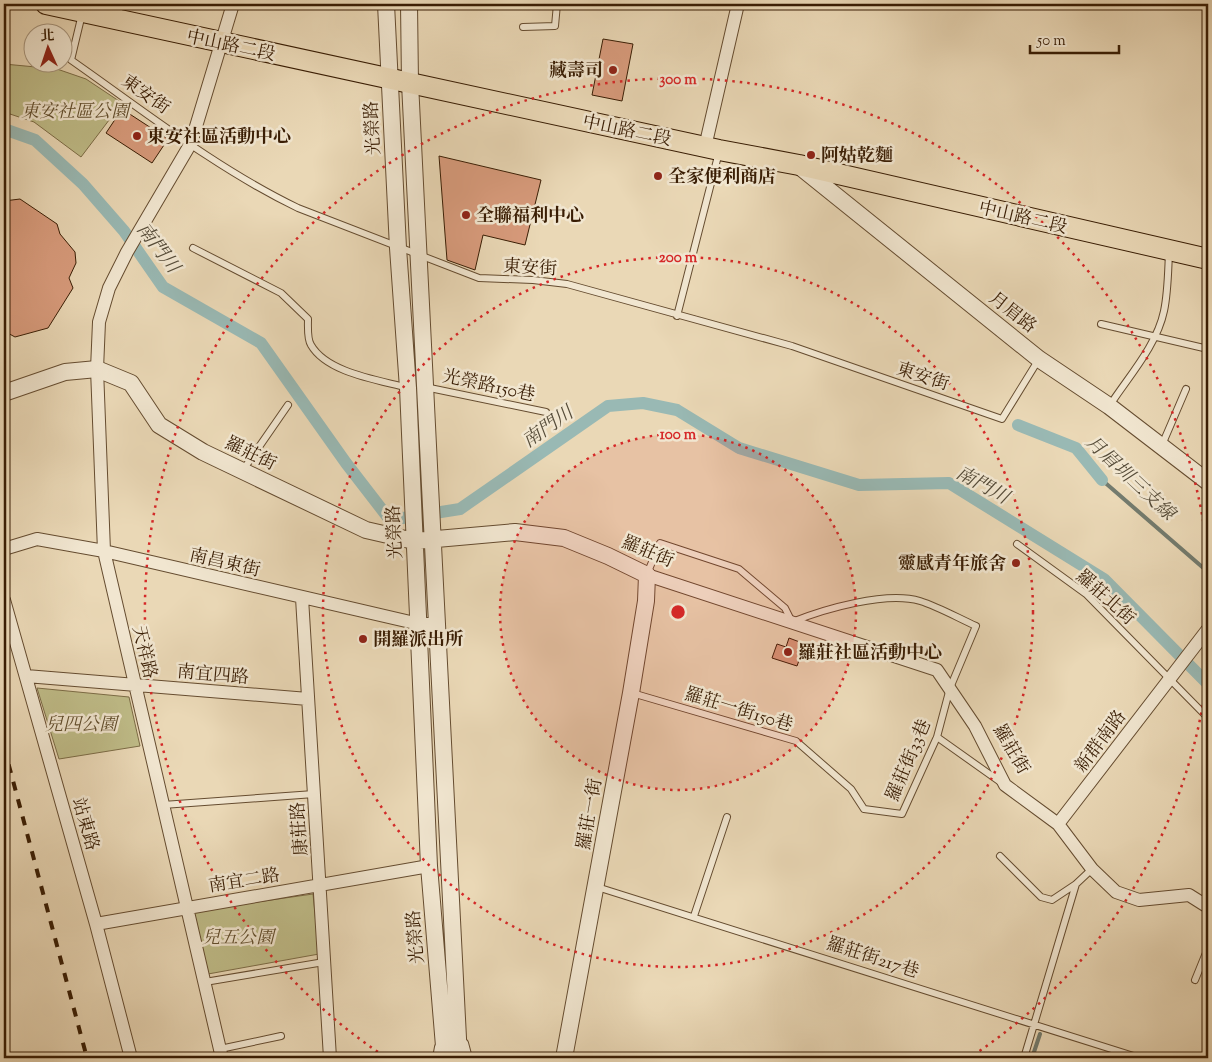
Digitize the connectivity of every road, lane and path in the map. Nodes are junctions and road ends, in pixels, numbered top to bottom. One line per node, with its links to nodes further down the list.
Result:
1 (46, 4): 7 (main road, 中山路二段)
2 (233, 4): 10 (street)
3 (386, 4): 11 (street, 光榮路)
4 (409, 4): 12 (street, 光榮路)
5 (558, 4): 9 (lane)
6 (738, 4): 14 (street)
7 (82, 12): 8 (main road, 中山路二段); 13 (lane, 東安街)
8 (115, 12): 10 (main road, 中山路二段)
9 (523, 27)
10 (220, 42): 11 (main road, 中山路二段); 13 (street)
11 (390, 78): 12 (main road, 中山路二段); 17 (street, 光榮路)
12 (410, 83): 14 (main road, 中山路二段); 19 (street, 光榮路)
13 (191, 143): 17 (lane, 東安街); 26 (street, 天祥路)
14 (712, 149): 15 (main road, 中山路二段); 21 (lane)
15 (798, 165): 18 (main road, 中山路二段); 25 (street, 月眉路)
16 (193, 248): 28 (lane)
17 (398, 248): 19 (lane, 東安街); 28 (street, 光榮路)
18 (1169, 250): 20 (main road, 中山路二段); 23 (lane)
19 (419, 253): 21 (lane, 東安街); 27 (street, 光榮路)
20 (1208, 259)
21 (676, 316): 25 (lane, 東安街)
22 (1101, 324): 23 (lane)
23 (1154, 336): 24 (lane); 32 (lane)
24 (1208, 349)
25 (1039, 358): 32 (street, 月眉路)
26 (97, 369): 30 (street, 羅莊街); 35 (street, 羅莊街); 41 (street, 天祥路)
27 (425, 387): 33 (lane, 光榮路150巷); 37 (street, 光榮路)
28 (408, 388): 38 (street, 光榮路)
29 (1186, 389): 34 (lane)
30 (4, 393)
31 (288, 405): 35 (lane)
32 (1109, 406): 34 (street, 月眉路)
33 (546, 412)
34 (1162, 446): 36 (street, 月眉路)
35 (243, 471): 38 (street, 羅莊街)
36 (1208, 482)
37 (432, 538): 38 (street, 羅莊街); 42 (street, 羅莊街); 47 (street, 光榮路)
38 (414, 540): 46 (street, 光榮路)
39 (1017, 544): 50 (lane, 羅莊北街)
40 (4, 549): 41 (street, 南昌東街)
41 (104, 551): 43 (street, 南昌東街); 51 (street, 天祥路)
42 (647, 576): 45 (street, 羅莊街); 45 (lane); 53 (street, 羅莊一街)
43 (302, 598): 46 (street, 南昌東街); 54 (street, 康莊路)
44 (4, 600): 49 (street, 站東路)
45 (792, 622): 52 (street, 羅莊街); 52 (lane, 羅莊街33巷)
46 (419, 624): 47 (street, 南昌東街); 64 (street, 光榮路)
47 (438, 624): 77 (street, 光榮路)
48 (1208, 629): 50 (street, 新群南路)
49 (26, 676): 51 (street, 南宜四路); 72 (street, 站東路)
50 (1172, 676): 55 (lane); 62 (street, 新群南路)
51 (134, 684): 54 (street, 南宜四路); 59 (street, 天祥路)
52 (950, 688): 56 (lane, 羅莊街33巷); 57 (street, 羅莊街)
53 (631, 692): 60 (lane, 羅莊一街150巷); 68 (street, 羅莊一街)
54 (308, 699): 58 (street, 康莊路)
55 (1208, 718)
56 (937, 737): 57 (lane); 60 (lane, 羅莊街33巷)
57 (1005, 784): 62 (street, 羅莊街)
58 (314, 794): 59 (lane); 67 (street, 康莊路)
59 (163, 805): 69 (street, 天祥路)
60 (902, 814)
61 (726, 817): 71 (lane)
62 (1058, 824): 65 (street, 羅莊街)
63 (1000, 856): 66 (lane)
64 (428, 866): 67 (street, 南宜二路); 77 (street, 光榮路)
65 (1092, 869): 66 (lane); 70 (street, 羅莊街)
66 (1076, 884): 78 (lane)
67 (320, 886): 69 (street, 南宜二路); 74 (street, 康莊路)
68 (597, 887): 71 (lane, 羅莊街217巷); 87 (street, 羅莊一街)
69 (187, 907): 72 (street, 南宜二路); 76 (street, 天祥路)
70 (1208, 907)
71 (694, 916): 78 (lane, 羅莊街217巷)
72 (96, 924): 81 (street, 站東路)
73 (1208, 948): 75 (lane)
74 (324, 962): 76 (lane); 82 (street, 康莊路)
75 (1195, 980)
76 (204, 982): 80 (street, 天祥路)
77 (450, 1019): 83 (lane); 84 (street, 光榮路); 85 (street, 光榮路); 86 (lane)
78 (1035, 1024): 88 (lane); 89 (lane, 羅莊街217巷)
79 (281, 1036): 80 (lane)
80 (221, 1054)
81 (131, 1058)
82 (330, 1058)
83 (436, 1058)
84 (445, 1058)
85 (459, 1058)
86 (469, 1058)
87 (564, 1058)
88 (1024, 1058)
89 (1140, 1058)

